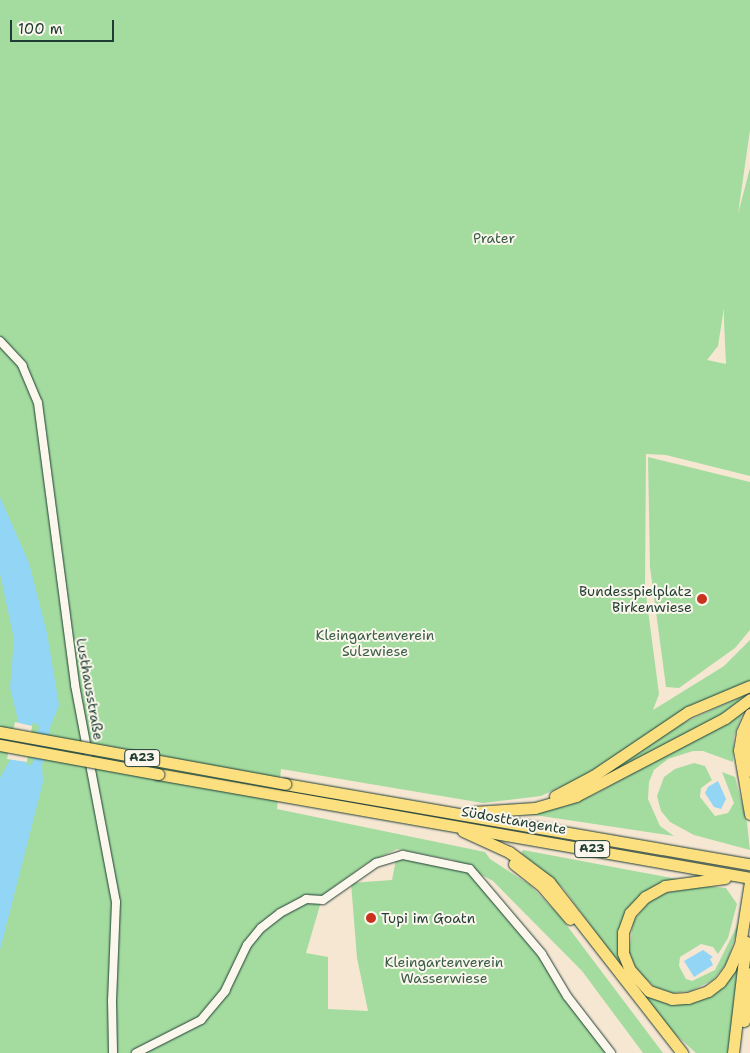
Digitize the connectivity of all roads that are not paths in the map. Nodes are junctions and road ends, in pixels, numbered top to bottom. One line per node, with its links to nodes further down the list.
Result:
1 (0, 341): 17 (street, Lusthausstraße)
2 (746, 687): 9 (highway)
3 (750, 699): 9 (highway)
4 (750, 714): 11 (highway)
5 (0, 732): 10 (highway, Südosttangente / A23, bridge)
6 (750, 733): 8 (highway)
7 (0, 745): 12 (highway, Südosttangente / A23, bridge)
8 (750, 771)
9 (523, 807): 10 (highway)
10 (457, 814): 13 (highway, Südosttangente / A23)
11 (750, 814)
12 (445, 824): 14 (highway, Südosttangente / A23); 20 (highway); 21 (highway)
13 (745, 864)
14 (746, 879): 14 (highway)
15 (750, 911): 22 (highway)
16 (750, 973): 23 (highway)
17 (113, 1053)
18 (136, 1053): 19 (street)
19 (611, 1053)
20 (670, 1053)
21 (682, 1053)
22 (733, 1053)
23 (739, 1053)

